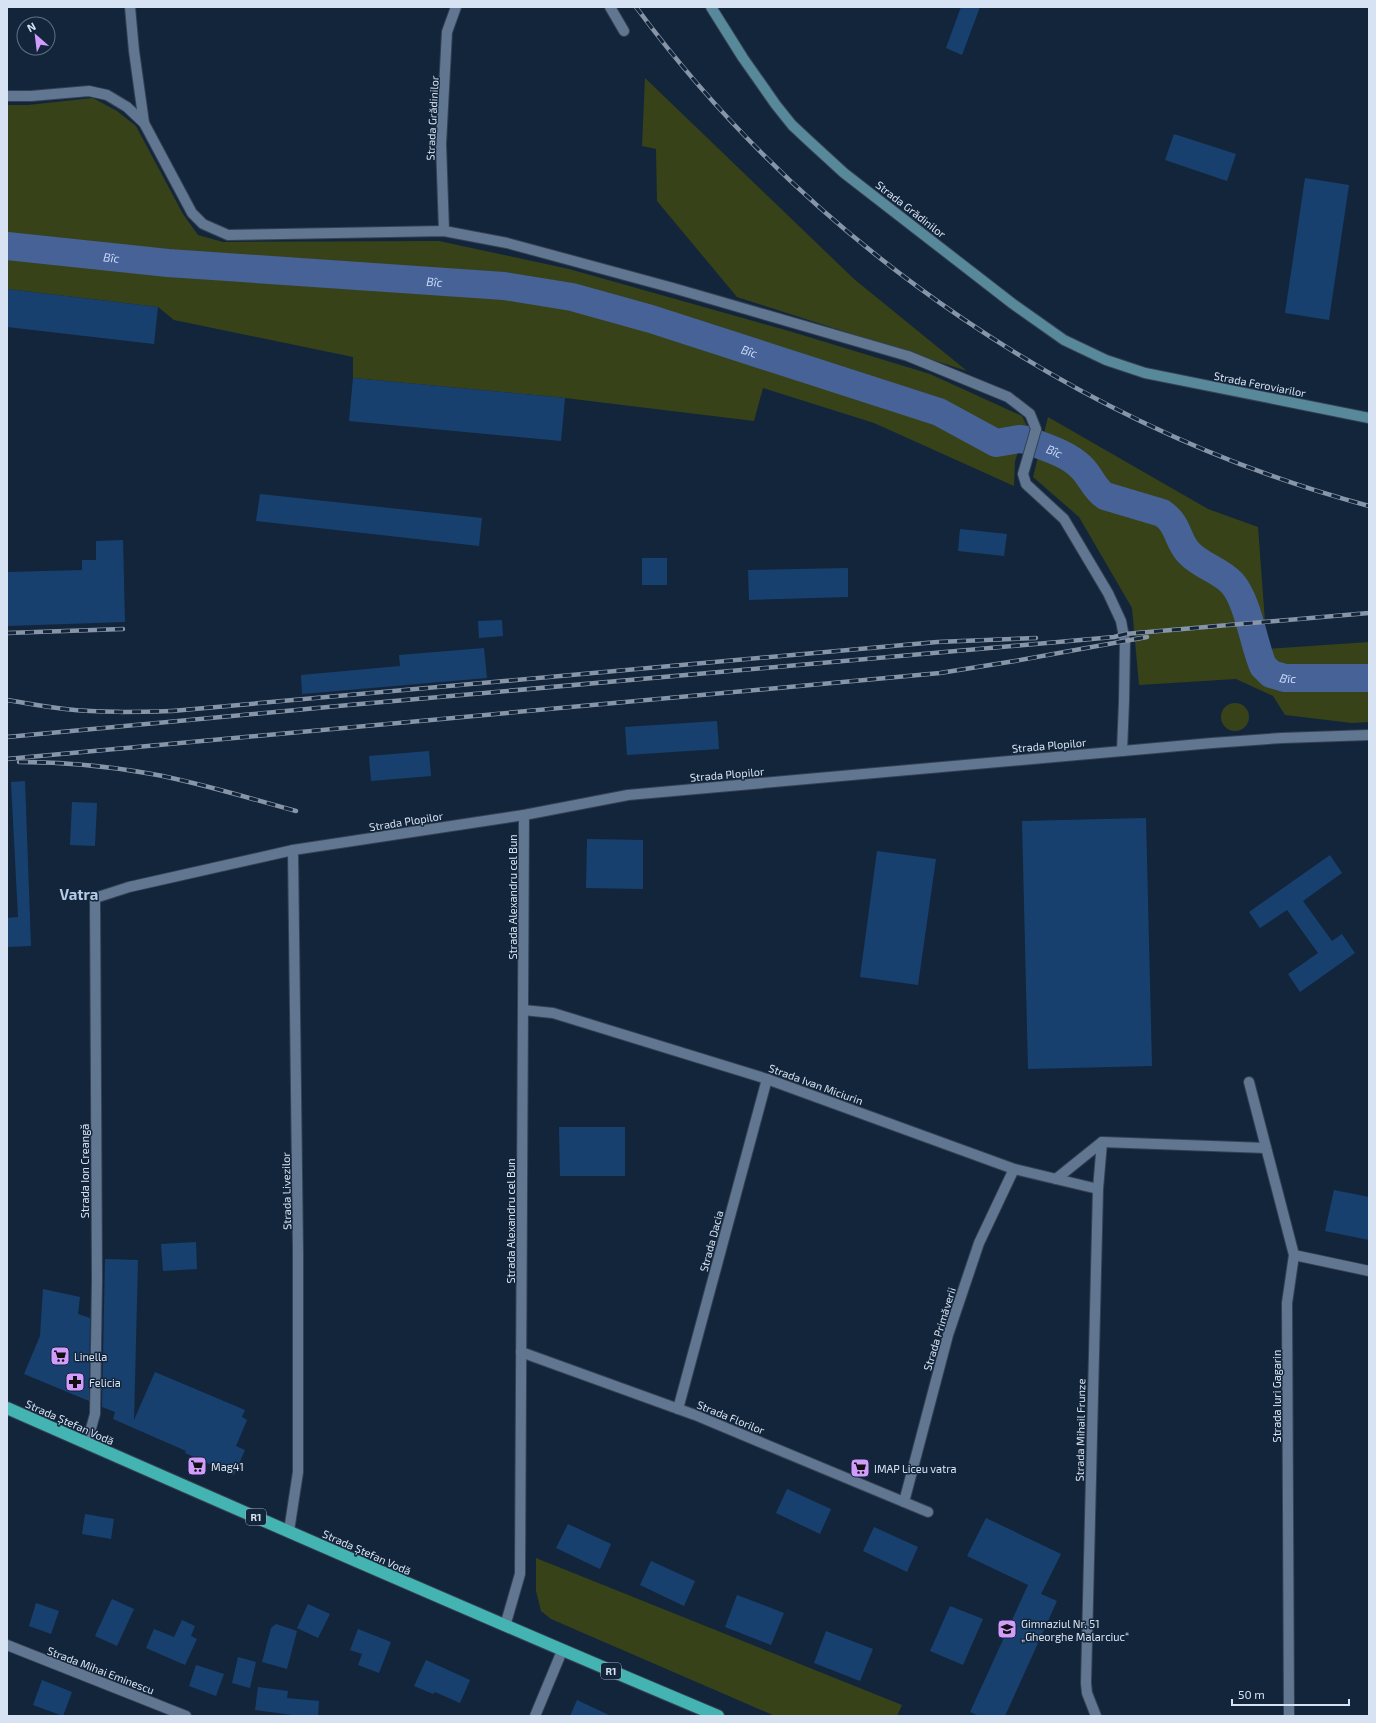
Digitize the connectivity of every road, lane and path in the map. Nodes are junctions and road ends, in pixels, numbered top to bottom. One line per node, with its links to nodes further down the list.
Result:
1 (130, 7): 7 (street)
2 (456, 7): 8 (street, Strada Grădinilor)
3 (610, 7): 5 (street)
4 (711, 7): 9 (street, Strada Grădinilor)
5 (624, 31)
6 (7, 96): 7 (street)
7 (144, 123): 8 (street)
8 (444, 231): 12 (street)
9 (1145, 373): 10 (street, Strada Feroviarilor)
10 (1369, 418)
11 (1369, 735): 12 (street, Strada Plopilor)
12 (1122, 751): 13 (street, Strada Plopilor)
13 (524, 815): 14 (street, Strada Plopilor); 16 (street, Strada Alexandru cel Bun)
14 (293, 850): 15 (street, Strada Plopilor); 32 (street, Strada Livezilor)
15 (95, 898): 29 (street, Strada Ion Creangă)
16 (523, 1010): 17 (street, Strada Ivan Miciurin); 26 (street, Strada Alexandru cel Bun)
17 (767, 1079): 21 (street, Strada Ivan Miciurin); 28 (street, Strada Dacia)
18 (1250, 1082): 20 (street, Strada Iuri Gagarin)
19 (1102, 1142): 20 (street); 22 (street); 23 (street, Strada Mihail Frunze)
20 (1266, 1148): 24 (street, Strada Iuri Gagarin)
21 (1014, 1169): 22 (street, Strada Ivan Miciurin); 30 (street, Strada Primăverii)
22 (1056, 1179): 23 (street, Strada Ivan Miciurin)
23 (1098, 1189): 39 (street, Strada Mihail Frunze)
24 (1294, 1255): 25 (street); 40 (street, Strada Iuri Gagarin)
25 (1369, 1271)
26 (521, 1352): 28 (street, Strada Florilor); 33 (street, Strada Alexandru cel Bun)
27 (7, 1408): 29 (highway, Strada Ștefan Vodă / R1)
28 (678, 1409): 30 (street, Strada Florilor)
29 (87, 1443): 32 (highway, Strada Ștefan Vodă / R1)
30 (904, 1502): 31 (street, Strada Florilor)
31 (928, 1512)
32 (289, 1531): 33 (highway, Strada Ștefan Vodă / R1)
33 (505, 1626): 35 (highway, Strada Ștefan Vodă / R1)
34 (7, 1646): 36 (street, Strada Mihai Eminescu)
35 (562, 1651): 37 (street); 38 (highway, Strada Ștefan Vodă / R1)
36 (186, 1716)
37 (535, 1716)
38 (718, 1716)
39 (1096, 1716)
40 (1289, 1716)

